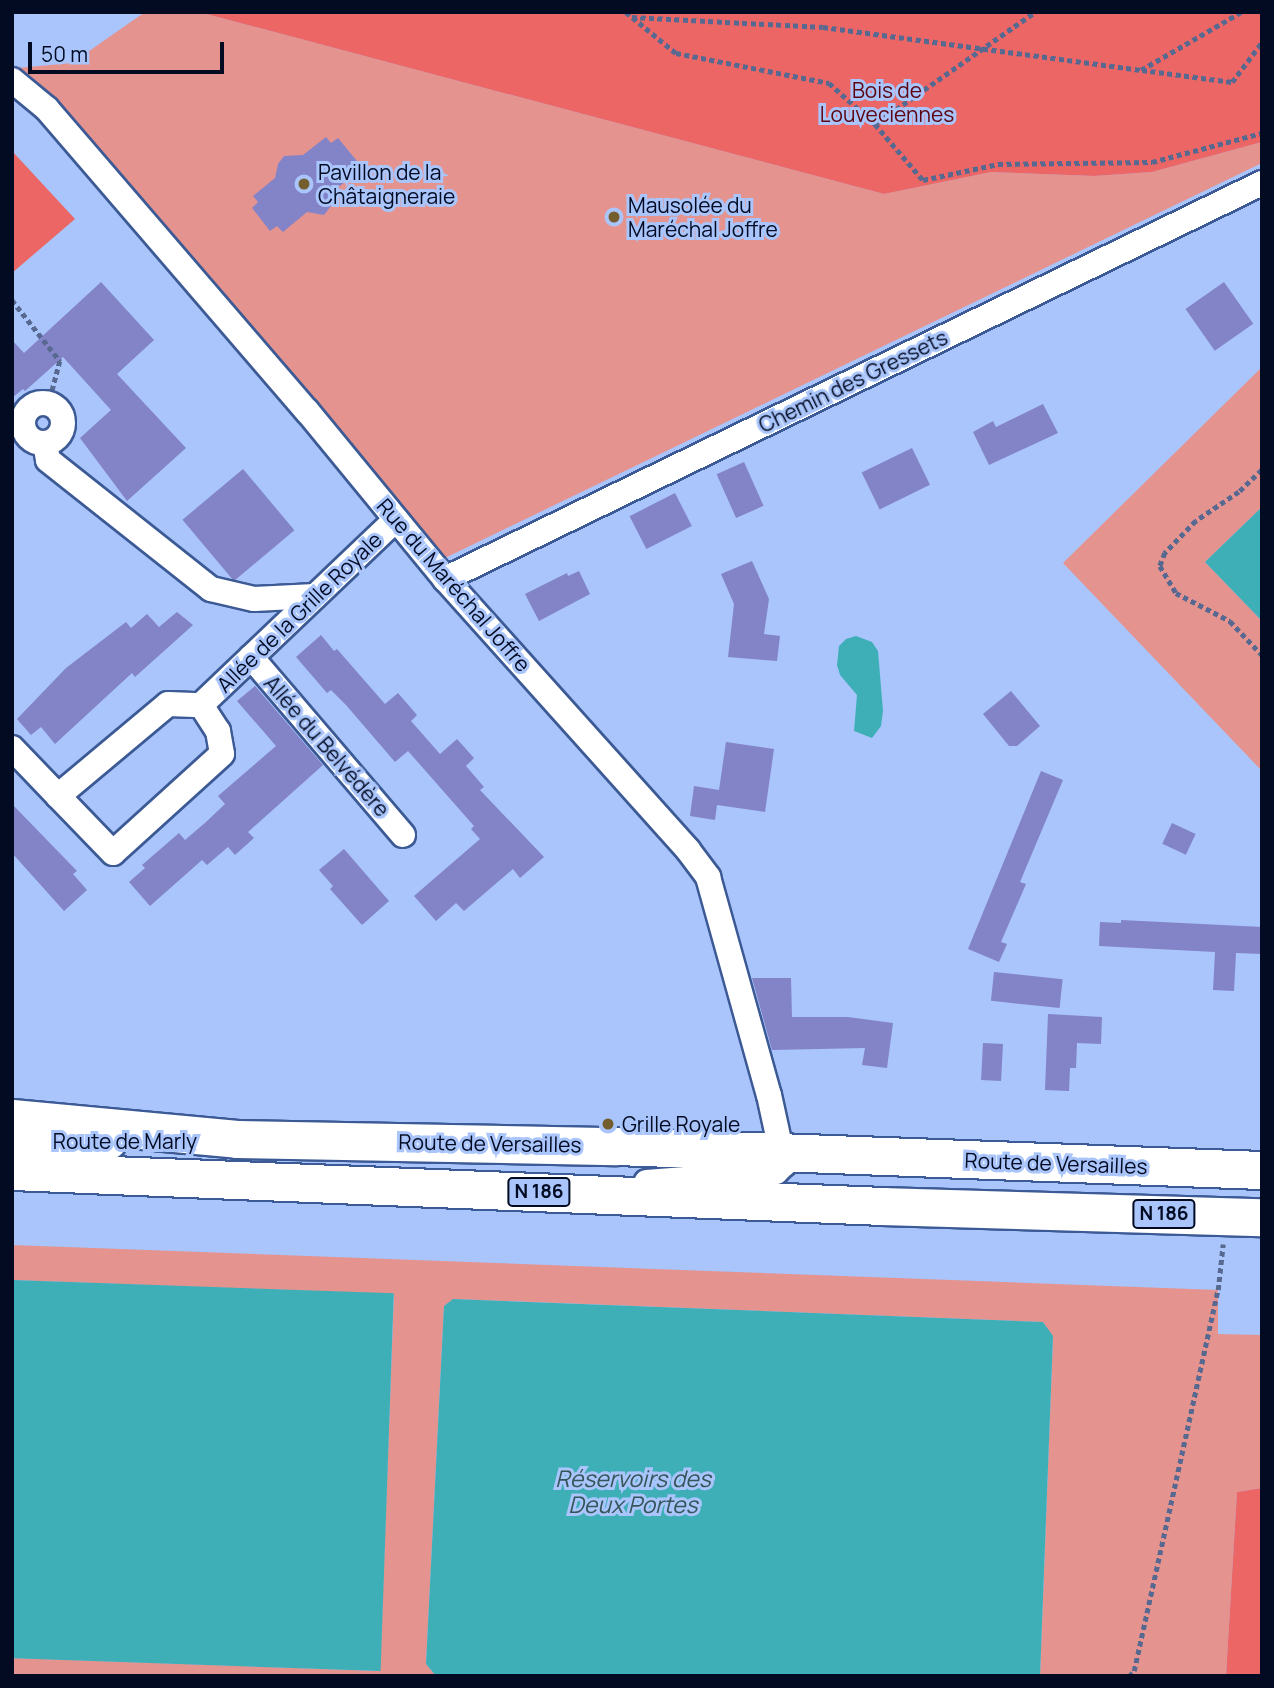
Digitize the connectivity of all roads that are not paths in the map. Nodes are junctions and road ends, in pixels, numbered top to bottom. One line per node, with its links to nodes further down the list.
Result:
1 (12, 80): 4 (street, Rue du Maréchal Joffre)
2 (1262, 183): 5 (street, Chemin des Gressets)
3 (50, 403): 6 (street)
4 (396, 519): 5 (street, Rue du Maréchal Joffre); 6 (street, Allée de la Grille Royale)
5 (445, 579): 15 (street, Rue du Maréchal Joffre)
6 (315, 596): 7 (street, Allée de la Grille Royale)
7 (251, 657): 8 (street, Allée de la Grille Royale); 11 (street, Allée du Belvédère)
8 (201, 705): 10 (street, Allée de la Grille Royale); 10 (street, Allée de la Grille Royale)
9 (12, 748): 10 (street)
10 (58, 796)
11 (403, 835)
12 (12, 1118): 13 (main road, Route de Versailles / N 186)
13 (237, 1139): 14 (main road, Route de Marly); 15 (main road, Route de Versailles / N 186)
14 (12, 1140)
15 (781, 1152): 16 (main road, Route de Versailles / N 186); 18 (street)
16 (1262, 1170)
17 (12, 1171): 18 (main road, N 186)
18 (602, 1195): 19 (main road, N 186)
19 (1262, 1217)

